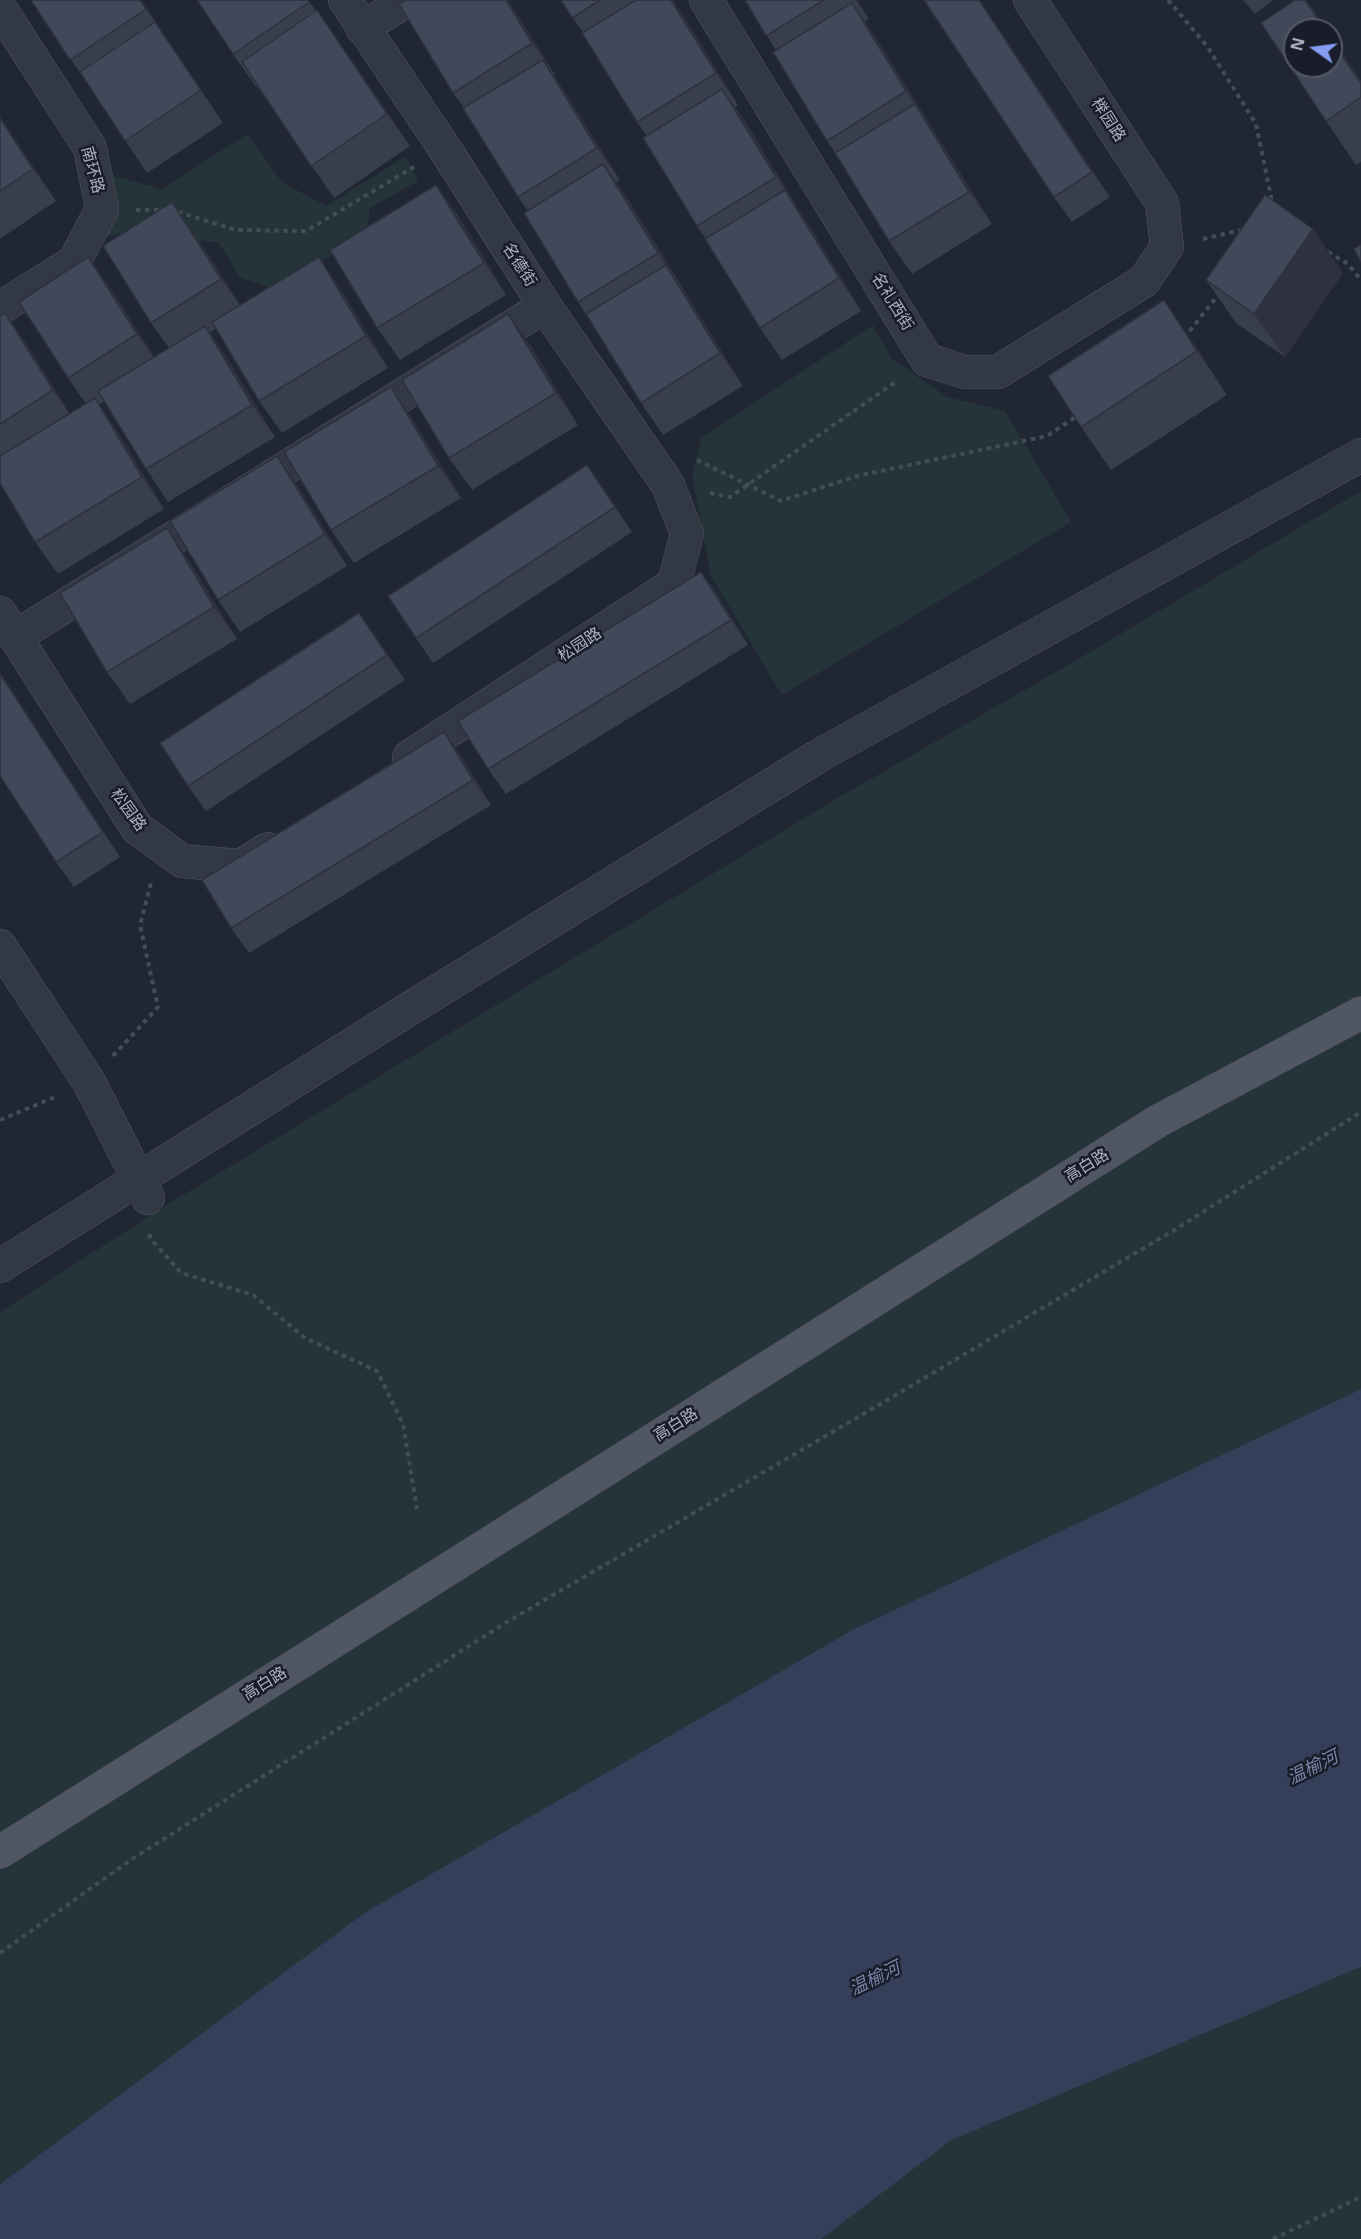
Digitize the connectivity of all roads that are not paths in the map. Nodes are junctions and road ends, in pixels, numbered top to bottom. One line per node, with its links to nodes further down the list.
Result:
1 (345, 0): 6 (street, 名德街)
2 (408, 0): 6 (street)
3 (706, 0): 7 (street, 名礼西街)
4 (1030, 0): 7 (street, 榉园路)
5 (0, 8): 9 (street, 南环路)
6 (362, 28): 8 (street, 名德街)
7 (1167, 247)
8 (545, 306): 11 (street, 名德街); 12 (street)
9 (0, 308)
10 (1361, 455): 17 (street)
11 (687, 534): 13 (street, 松园路)
12 (8, 625): 14 (street, 松园路)
13 (388, 770)
14 (290, 834)
15 (0, 946): 17 (street)
16 (1361, 1013): 19 (main road, 高白路)
17 (144, 1187): 18 (street)
18 (0, 1266)
19 (0, 1852)

